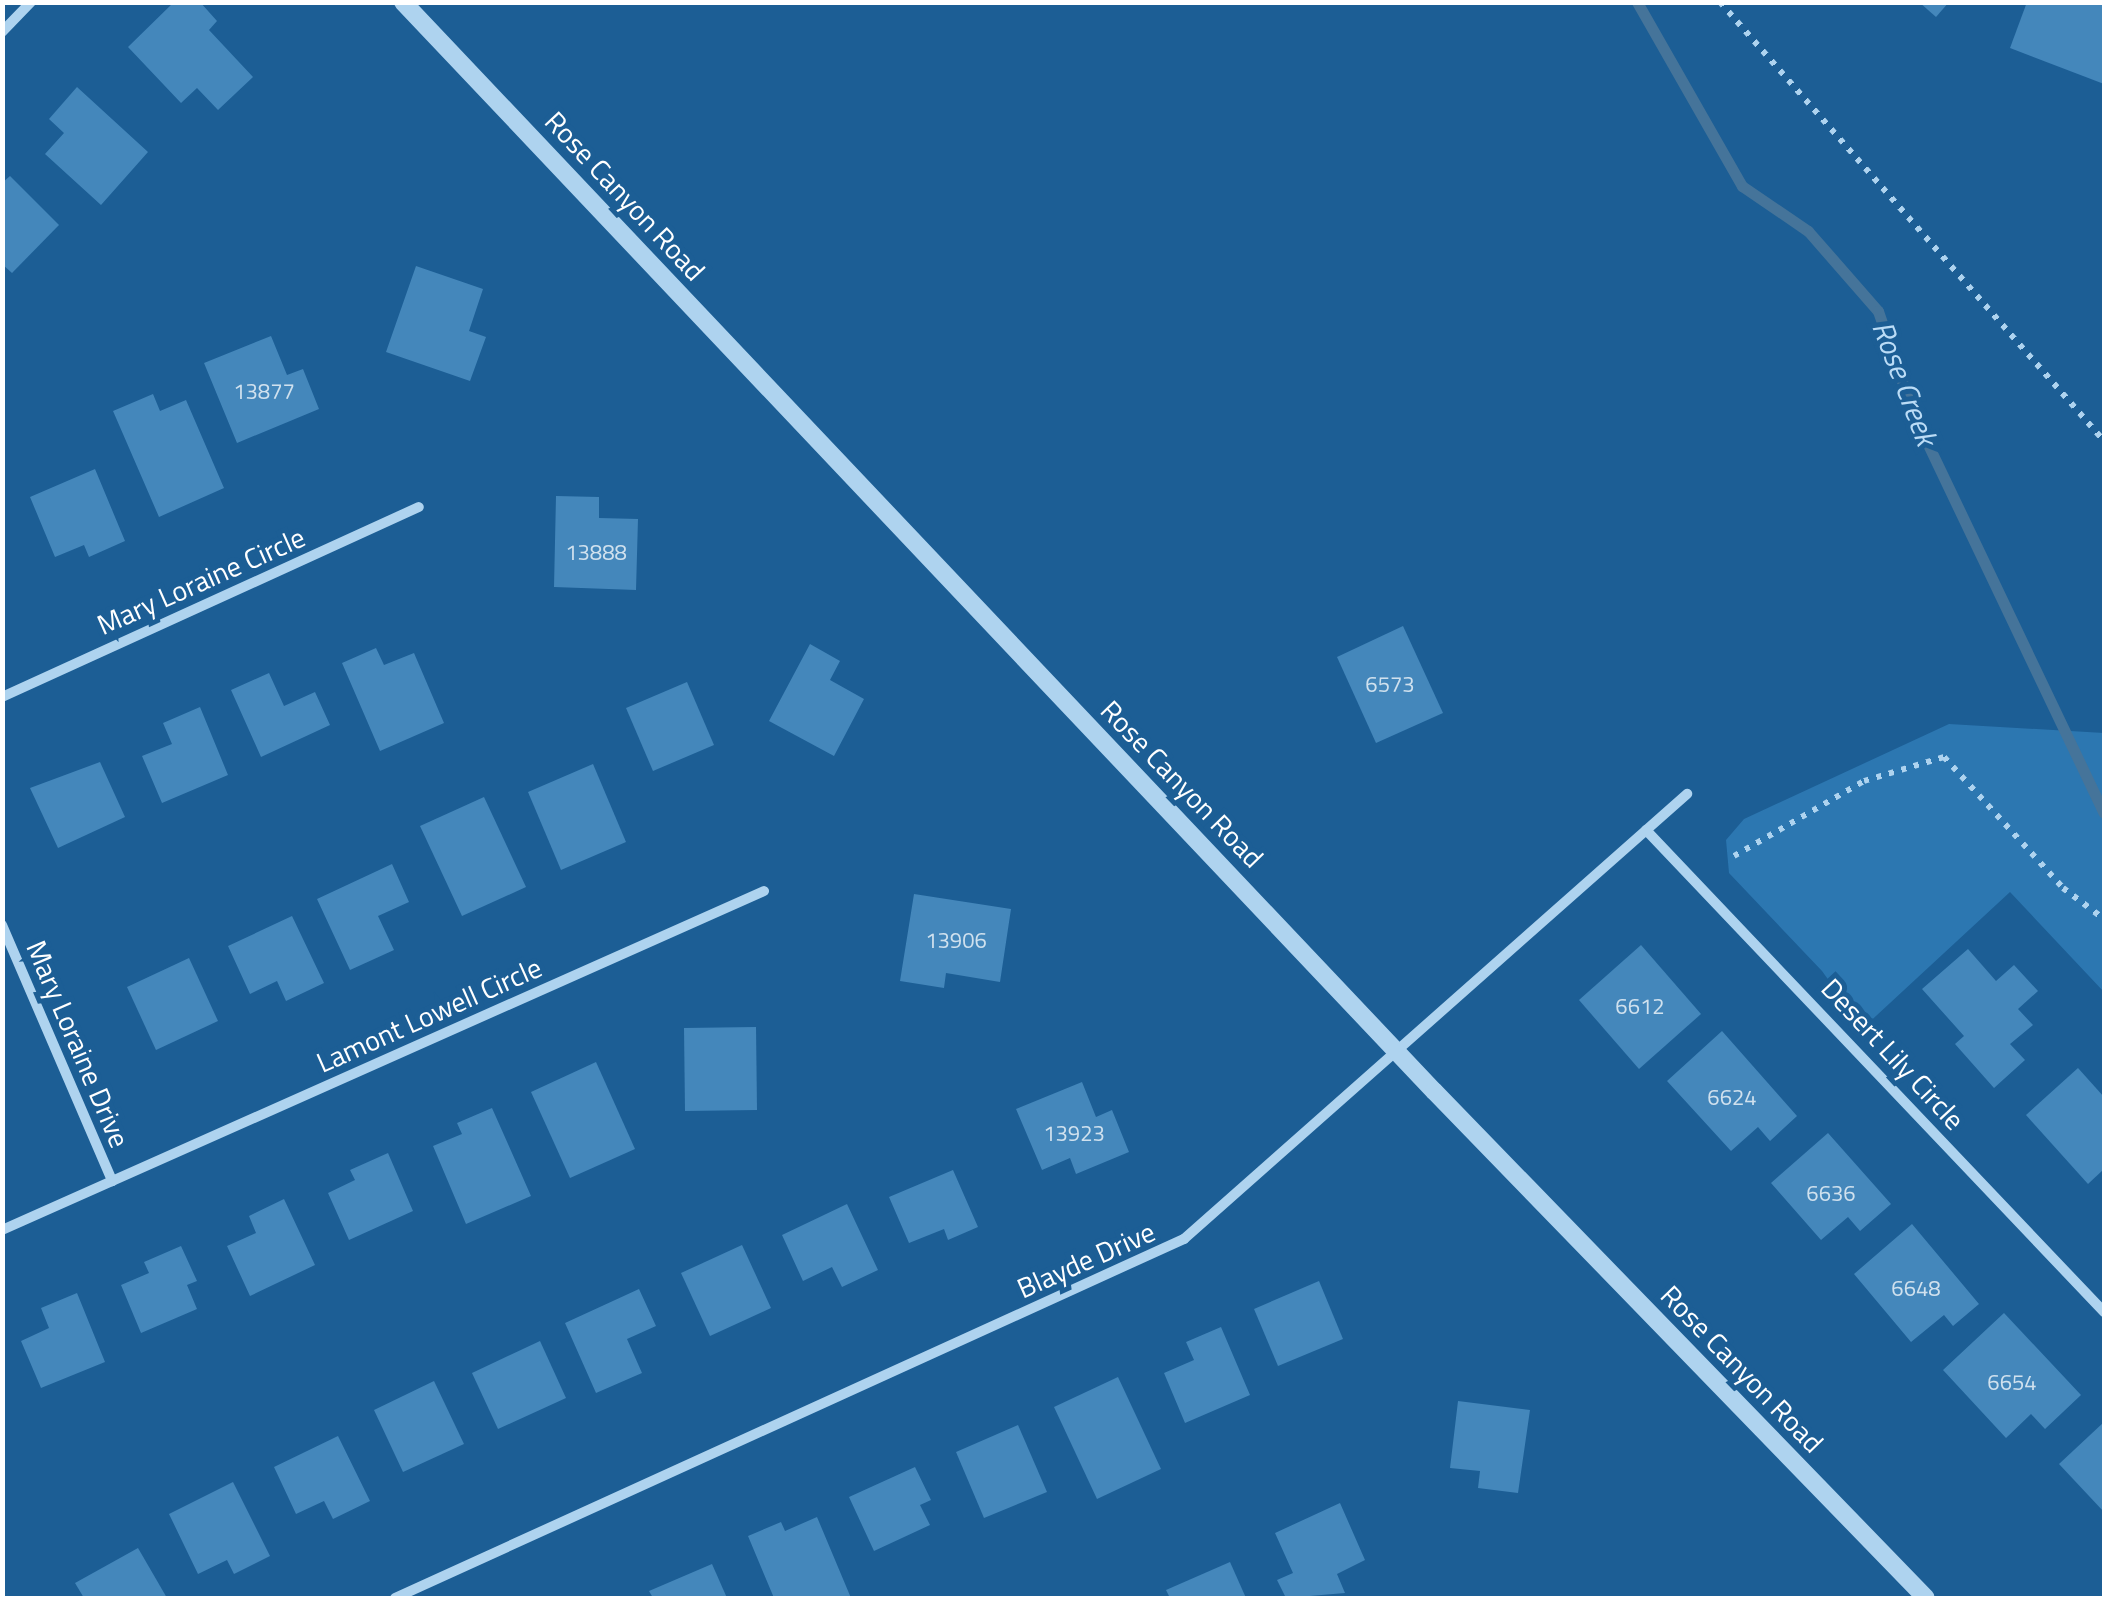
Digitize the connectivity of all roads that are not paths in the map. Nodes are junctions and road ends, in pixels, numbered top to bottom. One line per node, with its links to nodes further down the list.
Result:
1 (31, 2): 3 (street)
2 (404, 2): 10 (street, Rose Canyon Road)
3 (2, 32)
4 (419, 507): 5 (street, Mary Loraine Circle)
5 (2, 696)
6 (1687, 794): 7 (street, Blayde Drive)
7 (1646, 830): 10 (street, Blayde Drive); 13 (street, Desert Lily Circle)
8 (764, 890): 11 (street, Lamont Lowell Circle)
9 (2, 925): 11 (street, Mary Loraine Drive)
10 (1395, 1048): 14 (street, Blayde Drive); 15 (street, Rose Canyon Road)
11 (112, 1181): 12 (street, Lamont Lowell Circle)
12 (2, 1230)
13 (2104, 1312)
14 (395, 1598)
15 (1926, 1598)

